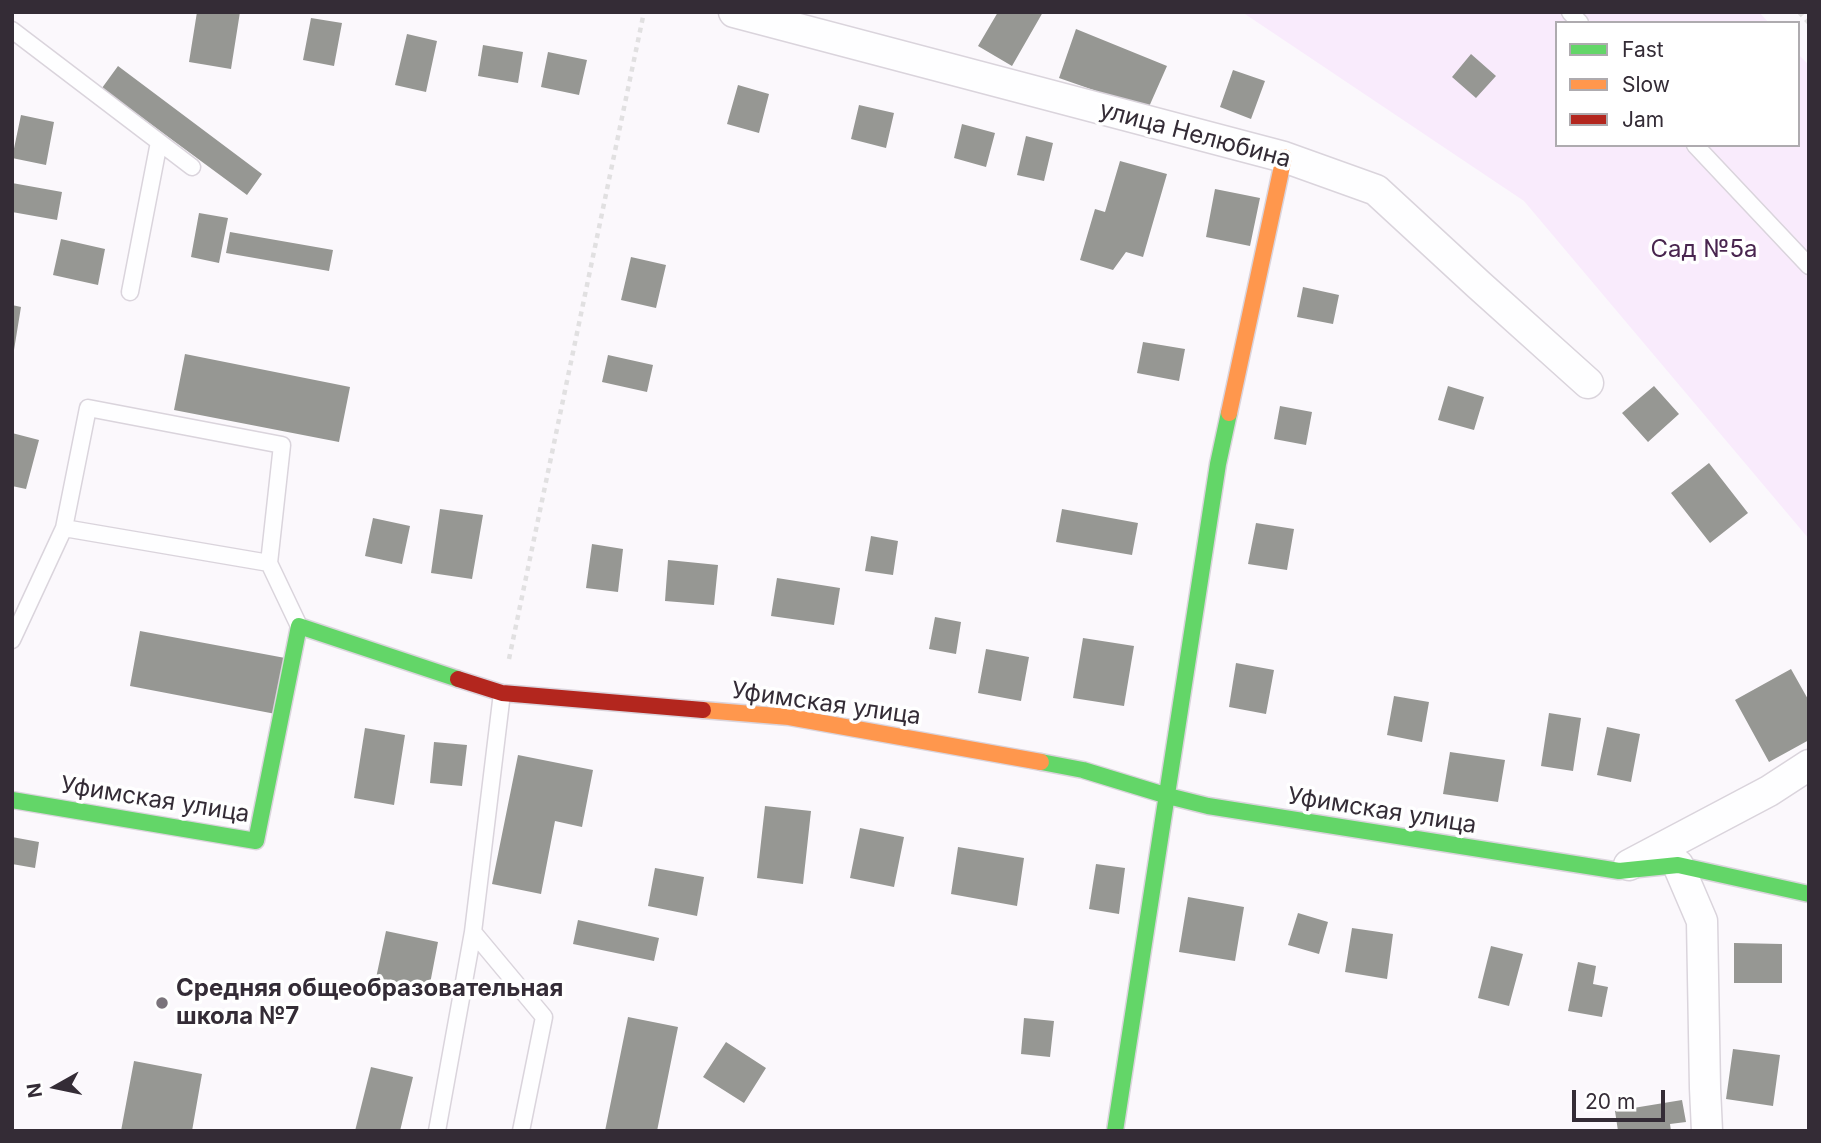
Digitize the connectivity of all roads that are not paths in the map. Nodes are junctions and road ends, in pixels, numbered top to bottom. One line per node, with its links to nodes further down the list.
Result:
1 (734, 12): 5 (street, улица Нелюбина)
2 (12, 30): 3 (lane)
3 (159, 142): 6 (lane); 8 (lane)
4 (1697, 147): 7 (lane)
5 (1284, 158): 9 (street, улица Нелюбина); 16 (street)
6 (192, 167)
7 (1809, 266)
8 (130, 292)
9 (1588, 383)
10 (64, 528): 11 (lane); 11 (lane); 13 (lane)
11 (269, 563): 12 (lane)
12 (299, 626): 14 (street, Уфимская улица); 17 (street, Уфимская улица)
13 (12, 640)
14 (502, 693): 16 (street, Уфимская улица); 21 (lane)
15 (1809, 765): 19 (street)
16 (1168, 796): 19 (street, Уфимская улица); 24 (street)
17 (12, 800)
18 (1678, 866): 19 (street, Уфимская улица); 20 (street, Уфимская улица); 25 (street)
19 (1619, 871)
20 (1809, 894)
21 (473, 932): 22 (lane); 23 (lane)
22 (437, 1131)
23 (521, 1131)
24 (1115, 1131)
25 (1707, 1131)

